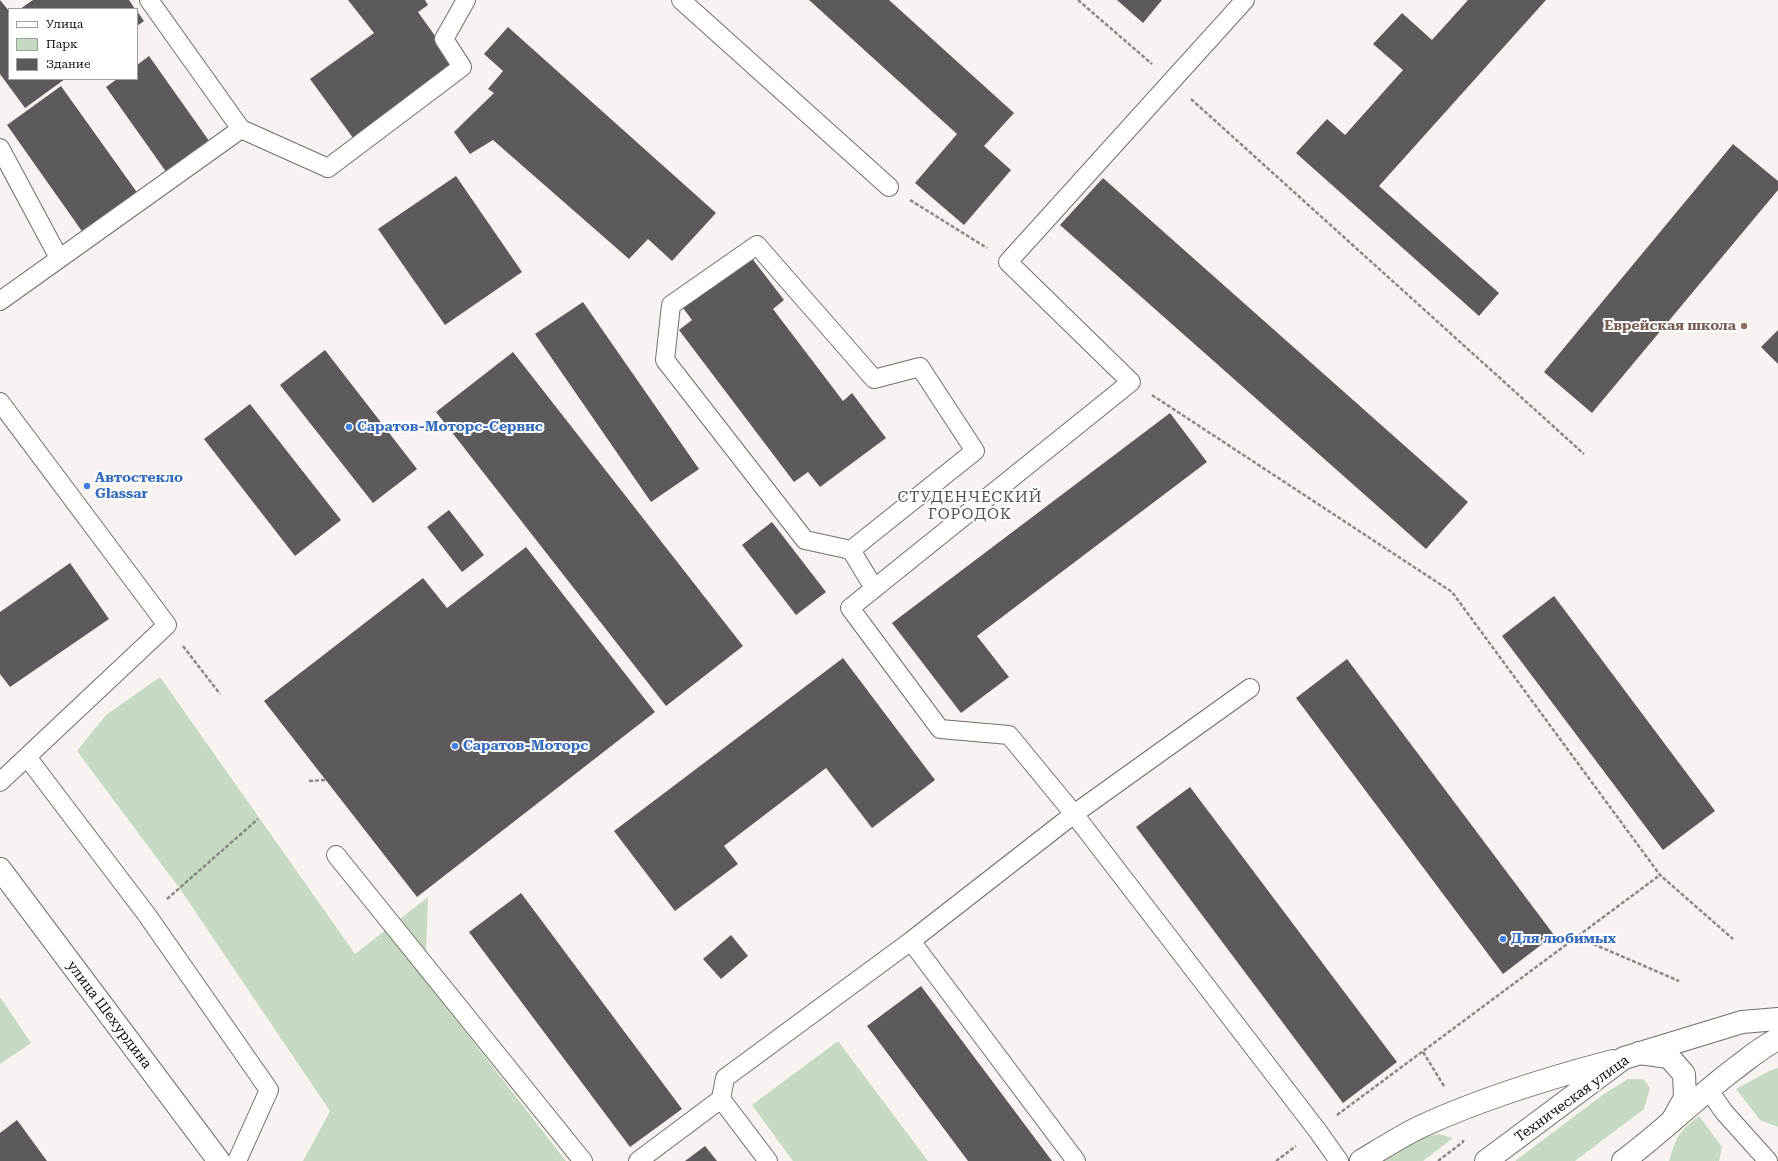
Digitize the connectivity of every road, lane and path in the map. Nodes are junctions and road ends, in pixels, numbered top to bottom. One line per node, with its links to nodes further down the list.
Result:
1 (149, 0): 7 (lane)
2 (466, 0): 7 (lane)
3 (681, 0): 9 (lane)
4 (1078, 0): 6 (path)
5 (1243, 1): 6 (lane)
6 (1172, 81): 11 (lane); 15 (path)
7 (241, 129): 10 (lane)
8 (0, 148): 10 (lane)
9 (889, 186): 11 (path)
10 (59, 258): 12 (lane)
11 (1008, 262): 13 (lane)
12 (0, 301)
13 (1131, 382): 17 (lane); 29 (path)
14 (0, 402): 18 (lane)
15 (1584, 454)
16 (851, 550): 16 (lane); 17 (lane)
17 (874, 588): 25 (lane)
18 (167, 625): 20 (path); 21 (lane)
19 (1250, 688): 25 (lane)
20 (220, 694)
21 (27, 757): 24 (lane); 45 (lane)
22 (325, 780): 23 (path)
23 (310, 781)
24 (0, 782)
25 (1074, 814): 33 (lane); 41 (lane)
26 (258, 819): 30 (path)
27 (336, 855): 46 (lane)
28 (0, 869): 44 (main road, улица Шехурдина)
29 (1660, 875): 31 (path); 32 (path)
30 (180, 889)
31 (1576, 937): 34 (path); 41 (path)
32 (1733, 939)
33 (911, 941): 39 (lane); 49 (lane)
34 (1679, 980)
35 (1778, 1019): 37 (main road, Техническая улица)
36 (1778, 1039): 38 (main road)
37 (1631, 1056): 40 (main road); 51 (main road); 52 (main road, Техническая улица)
38 (1708, 1089): 40 (main road); 54 (lane)
39 (721, 1099): 47 (lane); 48 (lane)
40 (1672, 1121): 42 (main road)
41 (1317, 1130): 50 (lane)
42 (1642, 1153): 53 (main road)
43 (1778, 1158): 55 (lane)
44 (219, 1161)
45 (237, 1161)
46 (583, 1161)
47 (638, 1161)
48 (768, 1161)
49 (1076, 1161)
50 (1339, 1161)
51 (1361, 1161)
52 (1486, 1161)
53 (1622, 1161)
54 (1768, 1161)
55 (1773, 1161)

